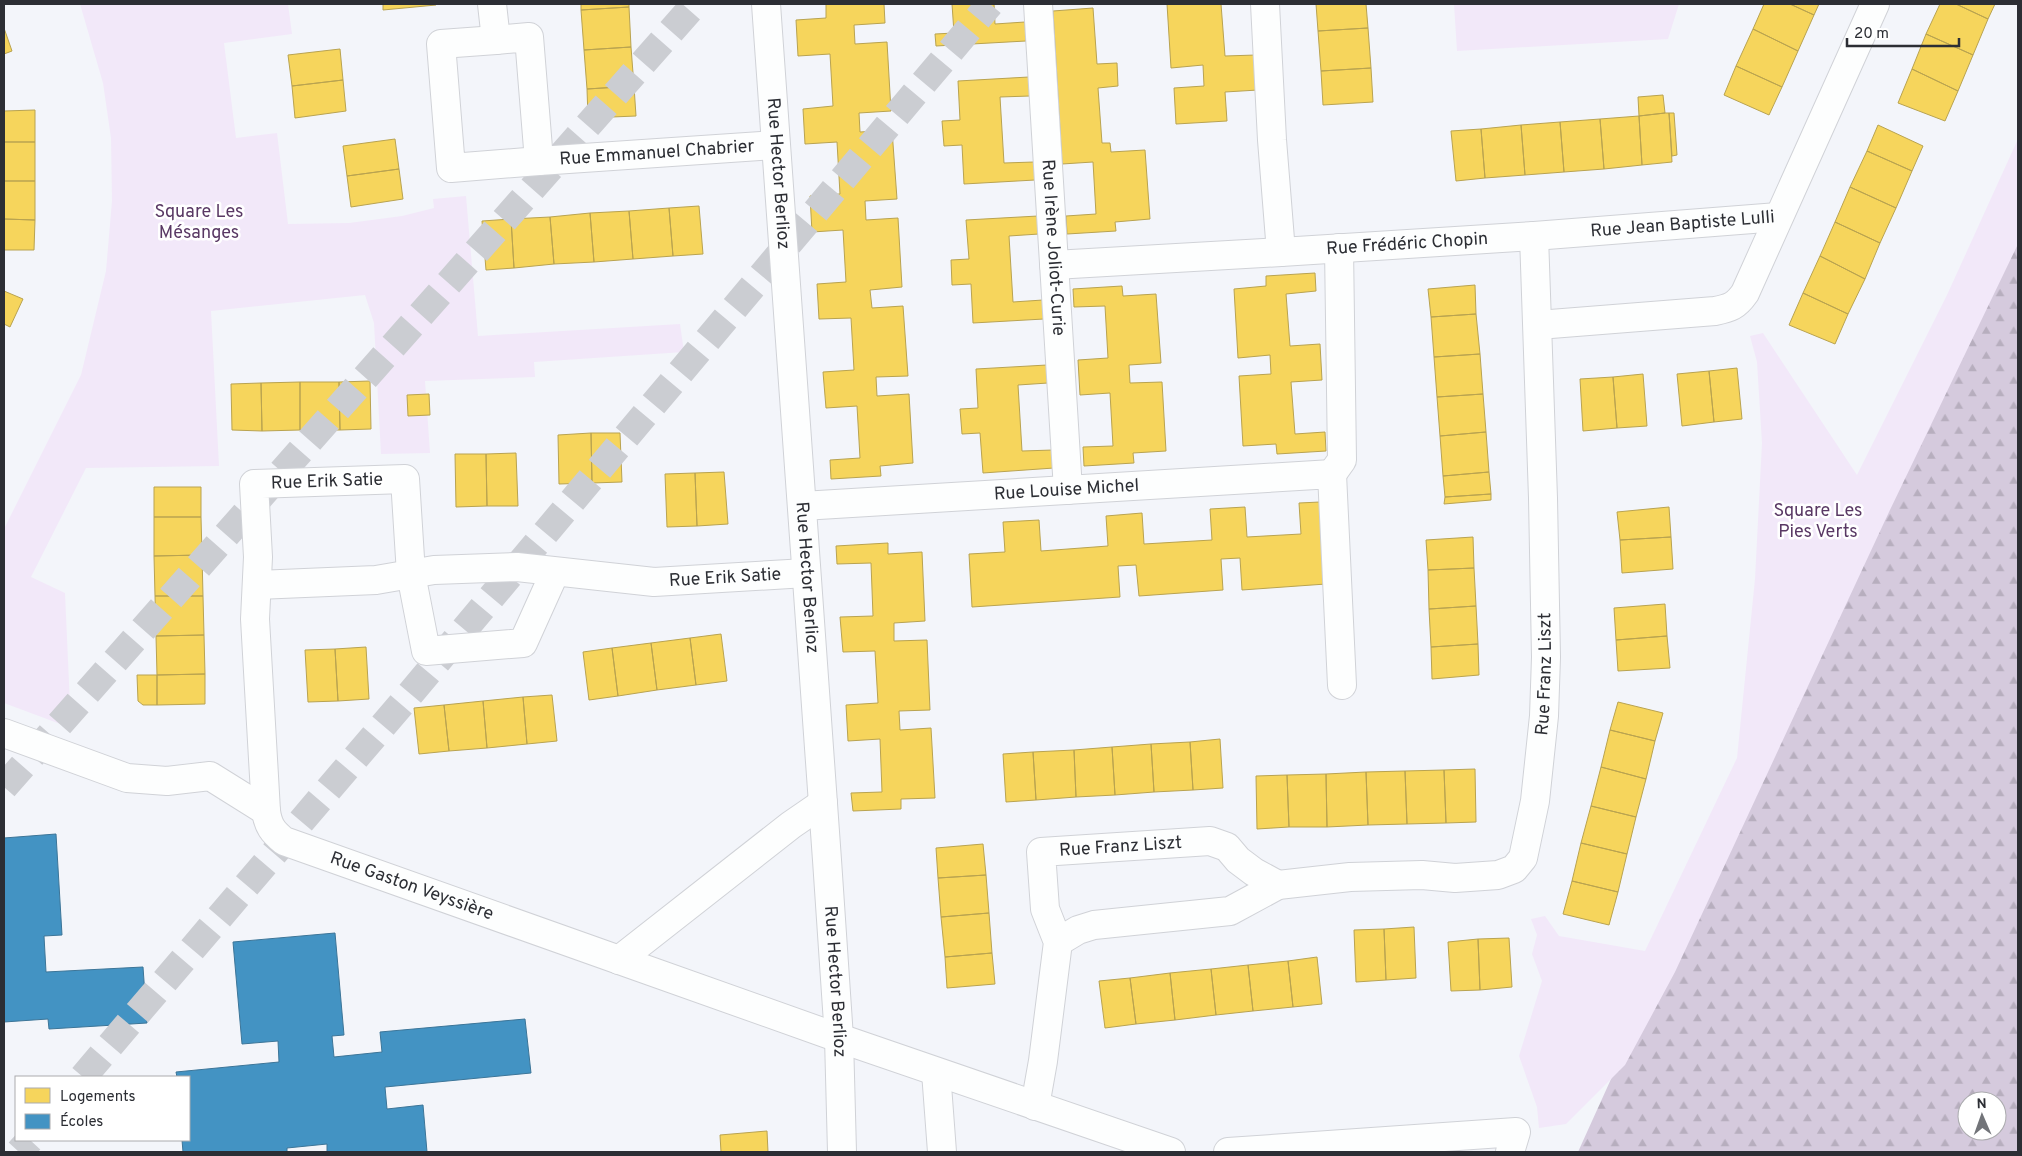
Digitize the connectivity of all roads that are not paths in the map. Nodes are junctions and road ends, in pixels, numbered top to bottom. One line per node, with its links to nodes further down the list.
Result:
1 (492, 4): 6 (street)
2 (766, 4): 7 (street, Rue Hector Berlioz)
3 (1038, 4): 13 (street, Rue Irène Joliot-Curie)
4 (1265, 4): 12 (street)
5 (1875, 4): 9 (street, Rue Jean Baptiste Lulli)
6 (496, 40): 8 (street, Rue Emmanuel Chabrier); 8 (street, Rue Emmanuel Chabrier)
7 (775, 145): 8 (street, Rue Emmanuel Chabrier); 17 (street, Rue Hector Berlioz)
8 (539, 161)
9 (1778, 217): 10 (street, Rue Jean Baptiste Lulli); 14 (street)
10 (1534, 236): 11 (street, Rue Frédéric Chopin); 14 (street, Rue Franz Liszt)
11 (1339, 248): 12 (street, Rue Frédéric Chopin); 15 (street)
12 (1281, 252): 13 (street, Rue Frédéric Chopin)
13 (1054, 265): 16 (street, Rue Irène Joliot-Curie)
14 (1538, 326): 26 (street, Rue Franz Liszt)
15 (1332, 474): 16 (street, Rue Louise Michel); 22 (street)
16 (1068, 490): 17 (street, Rue Louise Michel)
17 (802, 506): 19 (street, Rue Hector Berlioz)
18 (555, 572): 19 (street, Rue Erik Satie); 20 (street, Rue Erik Satie); 20 (street, Rue Erik Satie)
19 (806, 573): 24 (street, Rue Hector Berlioz)
20 (411, 574): 21 (street, Rue Erik Satie); 21 (street, Rue Erik Satie)
21 (257, 585): 25 (street, Rue Erik Satie)
22 (1342, 685)
23 (4, 733): 25 (street)
24 (823, 802): 28 (street); 29 (street, Rue Hector Berlioz)
25 (266, 811): 28 (street, Rue Gaston Veyssière)
26 (1278, 885): 27 (street, Rue Franz Liszt); 27 (street, Rue Franz Liszt)
27 (1058, 942): 31 (street, Rue Franz Liszt)
28 (619, 960): 29 (street, Rue Gaston Veyssière)
29 (838, 1038): 30 (street, Rue Gaston Veyssière); 32 (street, Rue Hector Berlioz)
30 (936, 1072): 31 (street, Rue Gaston Veyssière); 33 (street)
31 (1035, 1106): 34 (street, Rue Gaston Veyssière)
32 (842, 1152)
33 (942, 1152)
34 (1171, 1152)
35 (1228, 1152): 36 (street)
36 (1510, 1152)

